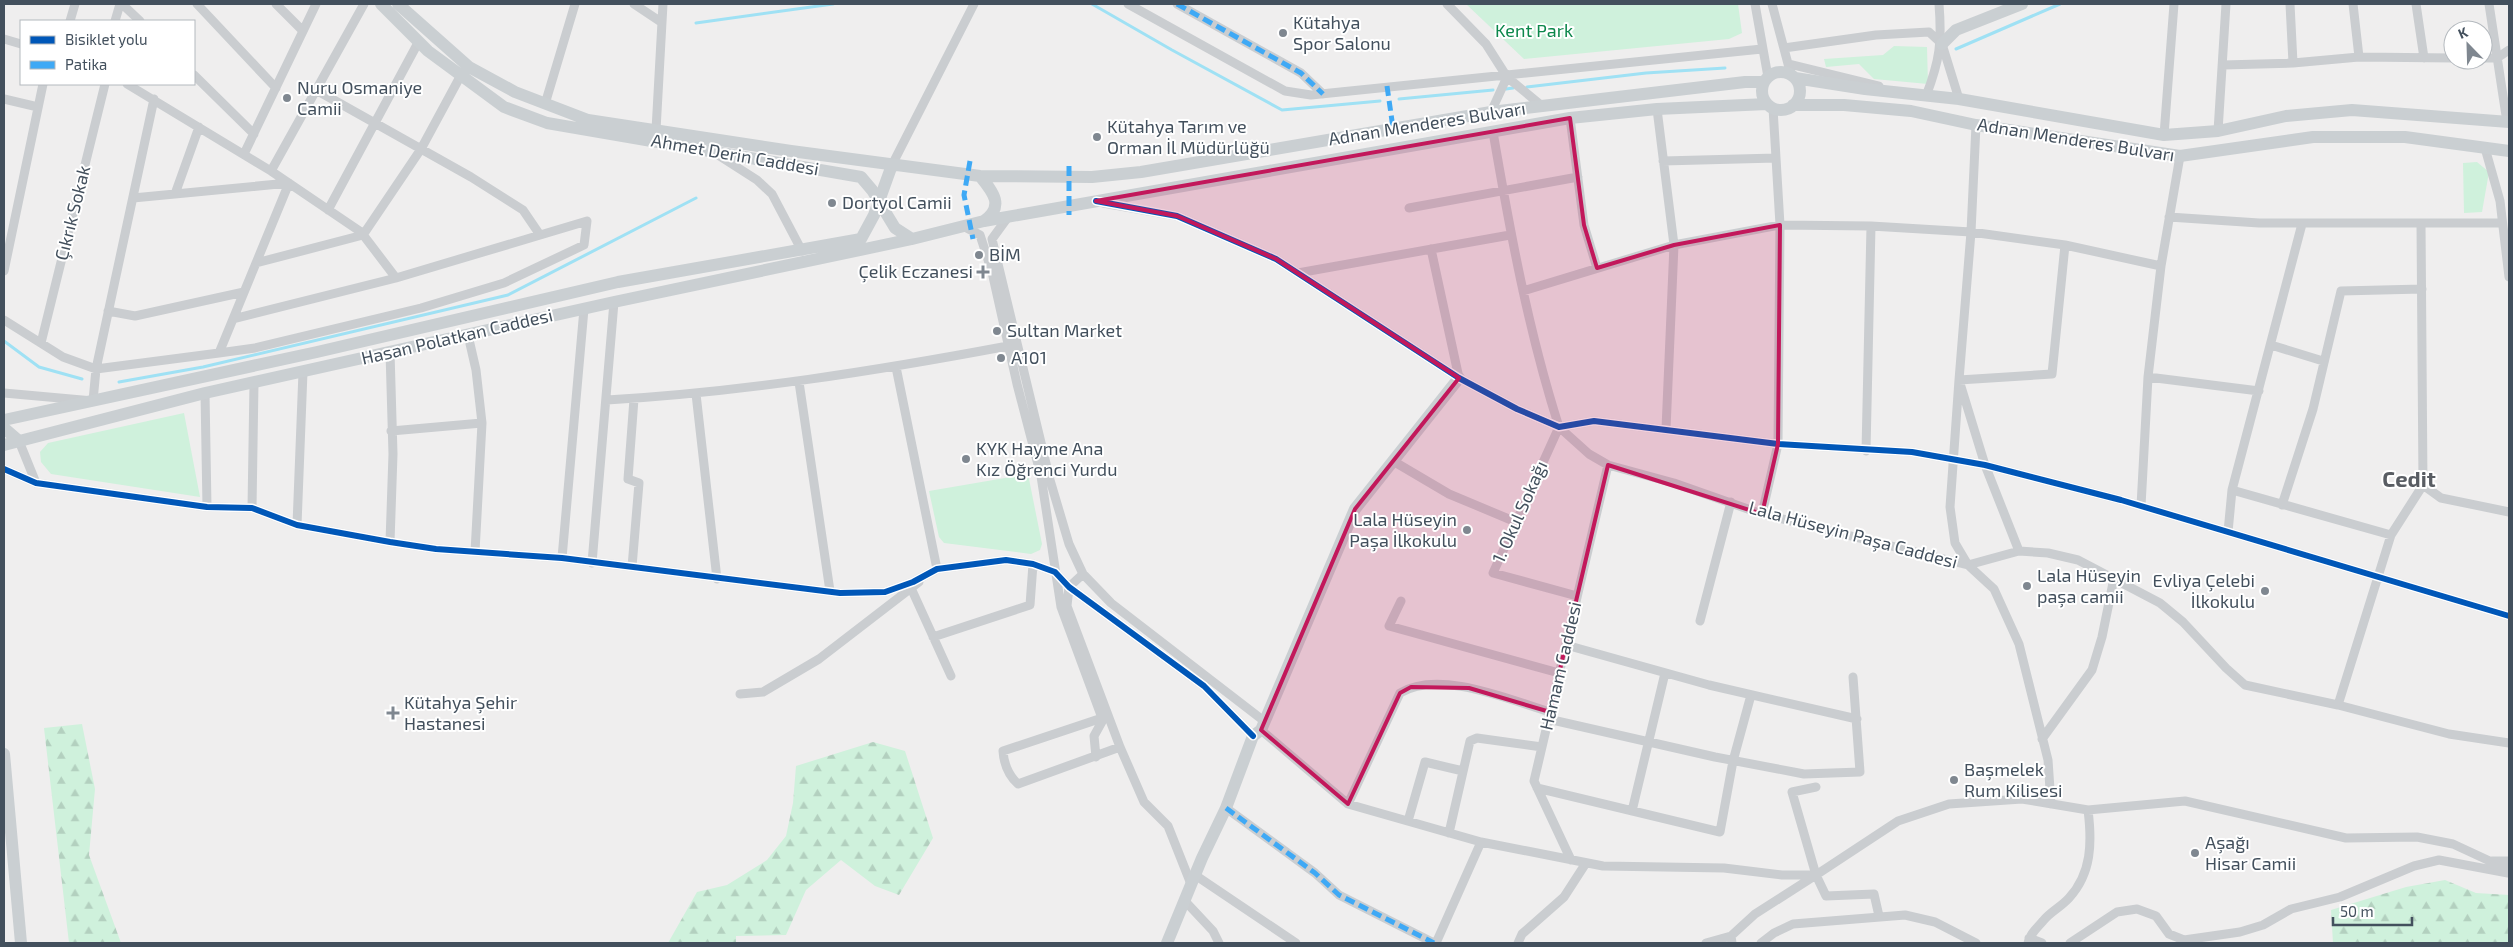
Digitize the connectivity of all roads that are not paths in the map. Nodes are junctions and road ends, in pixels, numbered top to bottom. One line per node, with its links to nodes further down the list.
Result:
1 (75, 4): 26 (street)
2 (121, 4): 27 (street); 28 (street)
3 (198, 4): 53 (street)
4 (276, 4): 30 (street)
5 (316, 4): 30 (street)
6 (364, 4): 54 (street)
7 (381, 4): 32 (main road, Ahmet Derin Caddesi)
8 (398, 4): 60 (main road, Ahmet Derin Caddesi)
9 (575, 4): 60 (street)
10 (634, 4): 29 (street)
11 (663, 4): 29 (street)
12 (974, 4): 85 (street)
13 (1128, 4): 55 (street)
14 (1177, 4): 55 (street)
15 (1447, 4): 48 (street)
16 (1755, 4): 36 (street)
17 (1772, 4): 35 (street)
18 (1939, 4): 34 (street)
19 (2022, 4): 34 (main road)
20 (2174, 4): 76 (street)
21 (2226, 4): 44 (street)
22 (2290, 4): 43 (street)
23 (2354, 4): 38 (street)
24 (2416, 4): 39 (street)
25 (2489, 4): 42 (street)
26 (70, 20)
27 (115, 20)
28 (139, 20)
29 (661, 22): 72 (street)
30 (303, 31): 53 (street)
31 (4, 39): 33 (street)
32 (419, 41): 46 (main road, Ahmet Derin Caddesi); 69 (street)
33 (20, 44)
34 (1942, 44): 35 (street); 56 (street); 59 (street)
35 (1784, 48): 45 (street)
36 (1762, 49): 48 (street); 49 (street)
37 (2509, 50): 42 (street)
38 (2359, 57): 39 (street); 43 (street)
39 (2424, 58): 40 (street)
40 (2443, 58)
41 (2493, 58): 42 (street)
42 (2497, 58): 68 (street)
43 (2293, 63): 44 (street)
44 (2224, 64): 73 (street)
45 (1791, 72): 49 (main road); 56 (main road, Adnan Menderes Bulvarı); 61 (main road)
46 (461, 75): 78 (street); 80 (main road, Ahmet Derin Caddesi)
47 (195, 76): 75 (street)
48 (1507, 77): 55 (street); 62 (street); 66 (street)
49 (1766, 80): 62 (main road, Adnan Menderes Bulvarı); 63 (main road)
50 (43, 85): 64 (street)
51 (105, 85): 134 (street, Çıkrık Sokak)
52 (129, 85): 58 (street)
53 (276, 88): 75 (street)
54 (316, 90): 69 (street); 86 (street)
55 (1323, 94)
56 (1926, 96): 59 (main road, Adnan Menderes Bulvarı)
57 (4, 99): 64 (street)
58 (154, 99): 71 (street); 93 (street)
59 (1959, 99): 76 (main road, Adnan Menderes Bulvarı)
60 (545, 104): 72 (main road, Ahmet Derin Caddesi)
61 (1792, 105): 63 (main road); 70 (main road, Adnan Menderes Bulvarı)
62 (1542, 106): 66 (main road, Adnan Menderes Bulvarı)
63 (1770, 106): 65 (main road, Adnan Menderes Bulvarı); 83 (street)
64 (38, 107): 121 (street)
65 (1657, 110): 67 (main road, Adnan Menderes Bulvarı); 84 (street)
66 (1491, 112): 89 (main road, Adnan Menderes Bulvarı)
67 (1570, 118): 74 (main road, Adnan Menderes Bulvarı); 88 (street)
68 (2508, 122): 73 (main road, Adnan Menderes Bulvarı)
69 (373, 123): 78 (street); 99 (street)
70 (1976, 125): 82 (main road, Adnan Menderes Bulvarı); 109 (street)
71 (199, 127): 81 (street); 92 (street)
72 (656, 130): 85 (main road, Ahmet Derin Caddesi)
73 (2218, 131): 76 (main road, Adnan Menderes Bulvarı)
74 (1492, 132): 91 (street); 95 (main road, Adnan Menderes Bulvarı)
75 (254, 134): 81 (street)
76 (2164, 135)
77 (2485, 148): 79 (main road, Adnan Menderes Bulvarı); 82 (main road, Adnan Menderes Bulvarı); 96 (street)
78 (421, 149): 110 (street); 111 (street)
79 (2509, 151)
80 (713, 152): 94 (main road, Ahmet Derin Caddesi); 117 (street)
81 (244, 154): 86 (street)
82 (2180, 156): 101 (street)
83 (1776, 158): 84 (street); 106 (street)
84 (1663, 161): 114 (street)
85 (892, 165): 87 (main road, Ahmet Derin Caddesi); 94 (main road)
86 (271, 171): 90 (street)
87 (980, 176): 89 (main road, Ahmet Derin Caddesi); 102 (main road)
88 (1578, 177): 91 (street); 120 (street)
89 (1092, 178)
90 (289, 183): 92 (street); 99 (street); 118 (street)
91 (1503, 191): 98 (street); 112 (street)
92 (175, 194): 93 (street)
93 (133, 198): 130 (street)
94 (878, 201): 113 (main road, Ahmet Derin Caddesi); 117 (main road, Hasan Polatkan Caddesi)
95 (1096, 201): 100 (main road); 122 (street)
96 (2500, 202): 97 (street); 104 (street)
97 (2509, 203)
98 (1409, 208)
99 (328, 210): 110 (street)
100 (1008, 217): 102 (main road); 185 (street)
101 (2169, 217): 105 (street); 119 (street)
102 (984, 221): 107 (main road)
103 (2421, 223): 104 (street); 105 (street); 125 (street)
104 (2501, 223): 123 (street)
105 (2302, 224): 135 (street)
106 (1780, 225): 108 (street); 114 (street); 163 (street)
107 (963, 226): 113 (main road); 136 (street)
108 (1871, 226): 109 (street); 164 (street)
109 (1971, 232): 115 (street); 145 (street)
110 (363, 235): 118 (street); 124 (street)
111 (540, 235): 124 (street); 138 (street)
112 (1510, 235): 116 (street); 126 (street)
113 (912, 239): 128 (main road, Hasan Polatkan Caddesi)
114 (1674, 245): 120 (street); 159 (street)
115 (2065, 245): 119 (street); 145 (street)
116 (1431, 249): 122 (street); 144 (street)
117 (802, 251): 154 (main road, Hasan Polatkan Caddesi)
118 (256, 263): 127 (street)
119 (2161, 266): 143 (street)
120 (1597, 268): 126 (street)
121 (4, 271)
122 (1298, 273): 144 (street)
123 (2509, 277)
124 (396, 278): 131 (street)
125 (2422, 289): 139 (street); 171 (street)
126 (1523, 291): 157 (street)
127 (244, 292): 130 (street); 131 (street)
128 (614, 302): 129 (main road, Hasan Polatkan Caddesi); 153 (street)
129 (584, 309): 133 (main road, Hasan Polatkan Caddesi); 189 (street)
130 (108, 311): 141 (street)
131 (233, 319): 138 (street)
132 (4, 320): 134 (street)
133 (468, 336): 137 (main road, Hasan Polatkan Caddesi); 156 (street)
134 (41, 343): 141 (street)
135 (2271, 345): 139 (street); 148 (street)
136 (1008, 346): 140 (street); 186 (street)
137 (390, 352): 142 (main road, Hasan Polatkan Caddesi); 160 (street)
138 (219, 353): 141 (street)
139 (2323, 361): 174 (street)
140 (896, 368): 146 (street); 194 (street)
141 (96, 369): 154 (street)
142 (303, 372): 147 (main road, Hasan Polatkan Caddesi); 181 (street)
143 (2148, 377): 148 (street); 175 (street)
144 (1459, 378): 157 (street); 165 (main road)
145 (1959, 380): 166 (street); 168 (street)
146 (799, 382): 151 (street); 202 (street)
147 (254, 383): 150 (main road, Hasan Polatkan Caddesi); 177 (street)
148 (2259, 391): 172 (street)
149 (4, 393): 154 (street)
150 (205, 393): 161 (main road, Hasan Polatkan Caddesi); 176 (street)
151 (696, 394): 152 (street); 199 (street)
152 (634, 399): 153 (street); 193 (street)
153 (607, 400): 190 (street)
154 (94, 401): 155 (main road, Hasan Polatkan Caddesi)
155 (4, 420)
156 (482, 423): 160 (street); 188 (street)
157 (1559, 427): 159 (street); 167 (street, Lala Hüseyin Paşa Caddesi); 180 (street, 1. Okul Sokağı)
158 (4, 428): 161 (main road)
159 (1666, 429): 163 (street)
160 (391, 432): 184 (street)
161 (19, 441): 162 (main road, Hasan Polatkan Caddesi); 170 (street)
162 (4, 444)
163 (1778, 444): 164 (street); 179 (street)
164 (1866, 451): 166 (street)
165 (1393, 461): 180 (street); 219 (main road)
166 (1952, 461): 168 (street); 192 (street)
167 (1608, 465): 173 (street, Lala Hüseyin Paşa Caddesi); 203 (street, Hamam Caddesi)
168 (1985, 465): 175 (street); 187 (street)
169 (4, 469): 170 (street)
170 (36, 483): 176 (street)
171 (2423, 485): 178 (street); 183 (street)
172 (2232, 490): 174 (street); 182 (street)
173 (1731, 502): 179 (street, Lala Hüseyin Paşa Caddesi); 206 (street)
174 (2282, 505): 183 (street)
175 (2141, 506): 182 (street)
176 (207, 507): 177 (street)
177 (252, 508): 181 (street)
178 (2509, 512)
179 (1762, 514): 192 (street, Lala Hüseyin Paşa Caddesi)
180 (1516, 522): 203 (street, 1. Okul Sokağı)
181 (297, 525): 184 (street)
182 (2228, 532): 198 (street)
183 (2391, 535): 198 (street)
184 (390, 542): 188 (street)
185 (1069, 544): 186 (street); 196 (street)
186 (1052, 551): 195 (street)
187 (2019, 551): 192 (street); 197 (street)
188 (475, 552): 189 (street)
189 (562, 558): 190 (street)
190 (592, 563): 193 (street)
191 (1033, 564): 194 (street); 195 (street); 207 (street)
192 (1968, 565): 220 (street, Lala Hüseyin Paşa Caddesi)
193 (632, 567): 199 (street)
194 (937, 568): 201 (street); 202 (street)
195 (1055, 572): 200 (street); 217 (street)
196 (1083, 574): 200 (street); 219 (street)
197 (2114, 578): 215 (street); 220 (street)
198 (2378, 578): 205 (street); 215 (street)
199 (716, 579): 202 (street)
200 (1069, 587): 217 (street); 219 (street)
201 (911, 588): 207 (street); 213 (street)
202 (830, 592)
203 (1578, 596): 208 (street, Hamam Caddesi)
204 (1401, 601): 210 (street)
205 (2509, 616)
206 (1700, 621)
207 (933, 637): 211 (street)
208 (1566, 645): 209 (street); 210 (street, Hamam Caddesi)
209 (1664, 672): 214 (street); 221 (street)
210 (1559, 673): 216 (street, Hamam Caddesi)
211 (951, 676)
212 (1853, 677): 218 (street)
213 (740, 694)
214 (1751, 695): 218 (street); 227 (street)
215 (2338, 704): 222 (street)
216 (1549, 716): 221 (street); 224 (street, Hamam Caddesi); 231 (street)
217 (1105, 717): 223 (street); 226 (street); 226 (street)
218 (1857, 719): 227 (street)
219 (1259, 729): 231 (street); 233 (main road)
220 (2042, 739): 232 (street, Lala Hüseyin Paşa Caddesi)
221 (1647, 741): 227 (street); 235 (street)
222 (2509, 743)
223 (1120, 747): 226 (street); 245 (street)
224 (1542, 747): 228 (street); 230 (street, Hamam Caddesi)
225 (4, 754): 250 (main road)
226 (1096, 757)
227 (1733, 760): 235 (street)
228 (1463, 771): 236 (street); 237 (street)
229 (1816, 787): 244 (street)
230 (1537, 788): 235 (street); 239 (street, Hamam Caddesi)
231 (1348, 804): 236 (street)
232 (2051, 804): 234 (street); 244 (street)
233 (1226, 808): 245 (main road); 254 (street)
234 (2088, 810): 240 (street); 249 (street)
235 (1632, 811)
236 (1408, 821): 237 (street)
237 (1449, 833): 238 (street)
238 (1481, 842): 239 (street); 254 (street)
239 (1571, 860): 242 (street)
240 (2490, 861): 241 (street); 243 (street)
241 (2509, 861)
242 (1586, 863): 244 (street); 255 (street)
243 (2509, 872): 260 (street)
244 (1816, 875): 247 (street); 248 (street)
245 (1193, 880): 246 (main road); 253 (street)
246 (1184, 900): 251 (main road); 252 (street)
247 (1879, 916): 257 (street); 258 (street)
248 (1732, 939): 256 (street)
249 (2028, 941): 259 (street)
250 (21, 943)
251 (1168, 943)
252 (1219, 943)
253 (1296, 943)
254 (1435, 943)
255 (1518, 943)
256 (1706, 943)
257 (1761, 943)
258 (1976, 943)
259 (2042, 943)
260 (2070, 943)

